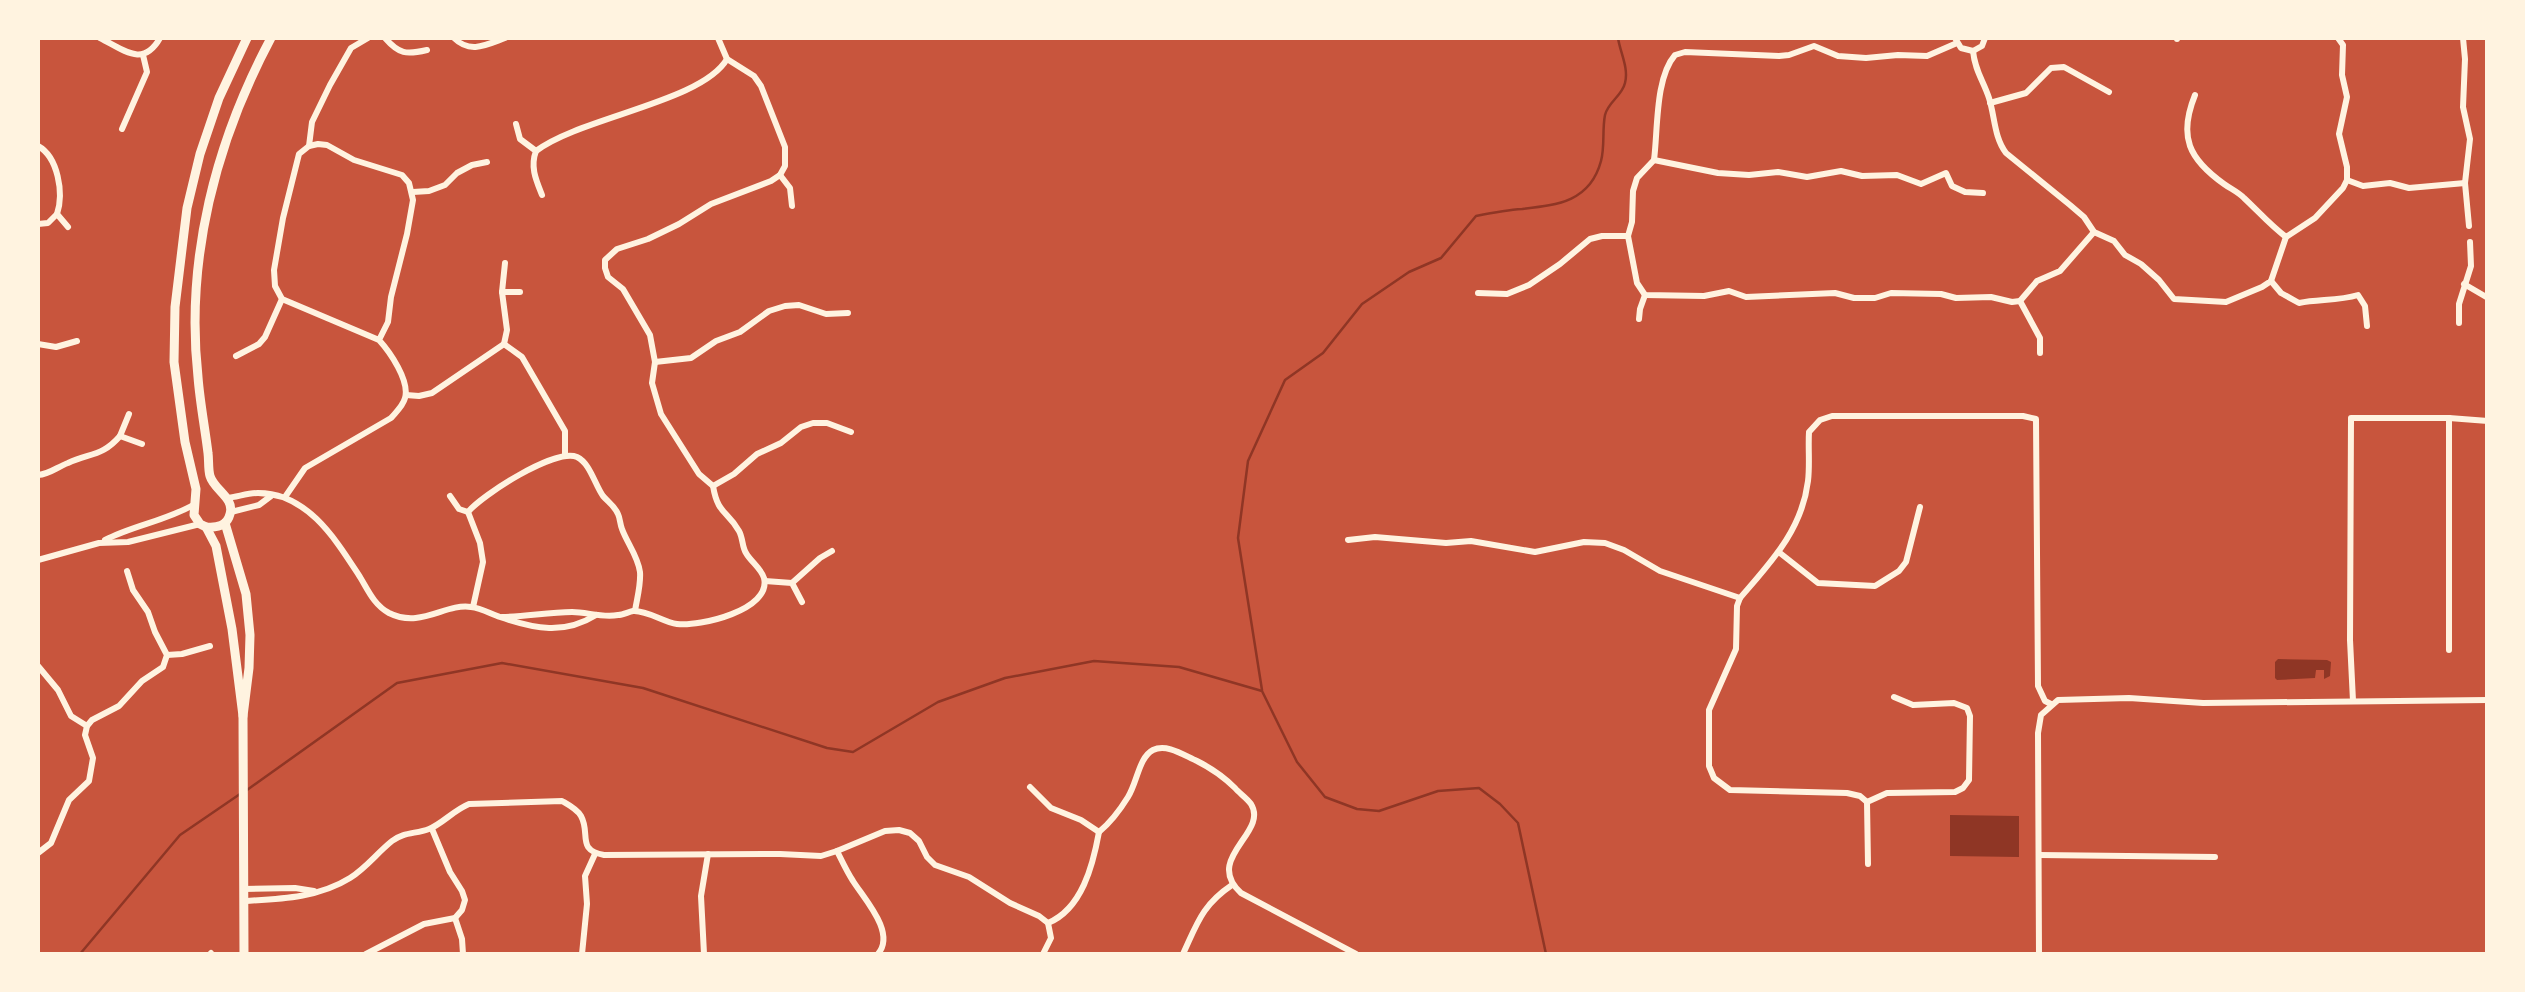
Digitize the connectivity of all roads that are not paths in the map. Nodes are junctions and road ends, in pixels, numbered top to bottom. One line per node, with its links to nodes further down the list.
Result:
1 (100, 38): 17 (street)
2 (160, 38): 17 (street)
3 (247, 38): 79 (main road)
4 (270, 38): 75 (main road)
5 (368, 38): 25 (street)
6 (386, 38): 15 (street)
7 (454, 38): 8 (street)
8 (505, 38)
9 (718, 38): 18 (street)
10 (1985, 38): 16 (street)
11 (2338, 38): 30 (street)
12 (2463, 38): 31 (street)
13 (1956, 40): 14 (street); 16 (street)
14 (1814, 42): 27 (street)
15 (427, 50)
16 (1974, 52): 21 (street)
17 (143, 55): 23 (street)
18 (727, 59): 26 (street); 29 (street)
19 (2108, 92): 21 (street)
20 (2195, 95): 42 (street)
21 (1990, 103): 40 (street)
22 (516, 124): 26 (street)
23 (122, 129)
24 (38, 146): 36 (street)
25 (309, 146): 32 (street); 52 (street)
26 (536, 151): 34 (street)
27 (1654, 160): 33 (street); 41 (street)
28 (487, 162): 32 (street)
29 (780, 175): 35 (street); 64 (street)
30 (2347, 180): 31 (street); 42 (street)
31 (2464, 183): 38 (street)
32 (413, 192): 58 (street)
33 (1982, 193)
34 (542, 195)
35 (792, 206)
36 (57, 214): 37 (street); 39 (street)
37 (38, 224)
38 (2469, 226)
39 (68, 227)
40 (2094, 232): 45 (street); 53 (street)
41 (1628, 236): 49 (street); 50 (street)
42 (2286, 237): 45 (street)
43 (2470, 242): 46 (street)
44 (505, 263): 47 (street)
45 (2271, 281): 57 (street)
46 (2464, 284): 51 (street); 56 (street)
47 (502, 292): 48 (street); 61 (street)
48 (520, 292)
49 (1478, 293)
50 (1645, 294): 53 (street); 55 (street)
51 (2488, 298)
52 (282, 299): 58 (street); 63 (street)
53 (2020, 301): 62 (street)
54 (848, 313): 64 (street)
55 (1640, 320)
56 (2459, 323)
57 (2367, 326)
58 (379, 340): 65 (street)
59 (76, 341): 60 (street)
60 (38, 344)
61 (504, 344): 65 (street); 72 (street)
62 (2040, 353)
63 (236, 356)
64 (655, 362): 74 (street)
65 (406, 395): 78 (street)
66 (129, 414): 70 (street)
67 (2449, 418): 68 (street); 100 (street); 105 (street)
68 (2488, 420)
69 (851, 432): 74 (street)
70 (120, 436): 71 (street); 73 (street)
71 (142, 444)
72 (565, 456): 82 (street); 96 (street)
73 (38, 476)
74 (713, 486): 91 (street)
75 (222, 495): 76 (street); 79 (main road); 81 (main road)
76 (272, 496): 78 (street); 81 (street)
77 (450, 496): 82 (street)
78 (286, 497): 95 (street)
79 (196, 502): 84 (main road); 86 (street)
80 (1920, 506): 88 (street)
81 (231, 512): 83 (main road)
82 (468, 512): 95 (street)
83 (226, 523): 84 (main road); 107 (main road)
84 (203, 525): 86 (street); 107 (main road)
85 (1348, 540): 93 (street)
86 (99, 543): 89 (street)
87 (832, 551): 92 (street)
88 (1780, 553): 93 (street); 106 (street)
89 (38, 560)
90 (127, 571): 101 (street)
91 (765, 580): 92 (street); 96 (street)
92 (792, 583): 94 (street)
93 (1740, 598): 110 (street)
94 (802, 602)
95 (473, 606): 98 (street)
96 (635, 611): 97 (street)
97 (596, 615): 98 (street); 98 (street)
98 (502, 618)
99 (210, 646): 101 (street)
100 (2448, 650)
101 (167, 655): 108 (street)
102 (38, 666): 108 (street)
103 (1894, 698): 110 (street)
104 (2488, 700): 105 (street)
105 (2352, 701): 106 (street)
106 (2051, 704): 117 (street)
107 (243, 716): 121 (main road)
108 (86, 726): 114 (street)
109 (1030, 787): 112 (street)
110 (1867, 802): 119 (street)
111 (432, 828): 115 (street); 122 (street); 124 (street)
112 (1099, 832): 120 (street); 125 (street)
113 (837, 852): 116 (street); 125 (street); 126 (street)
114 (38, 853)
115 (595, 854): 116 (street); 130 (street)
116 (708, 854): 131 (street)
117 (2039, 855): 118 (street); 135 (street)
118 (2215, 856)
119 (1868, 864)
120 (1232, 885): 133 (street); 134 (street)
121 (244, 889): 122 (street); 123 (main road)
122 (315, 892): 123 (street)
123 (244, 901): 127 (main road)
124 (455, 918): 128 (street); 129 (street)
125 (1048, 923): 132 (street)
126 (884, 953)
127 (244, 954)
128 (366, 954)
129 (463, 954)
130 (582, 954)
131 (704, 954)
132 (1043, 954)
133 (1182, 954)
134 (1356, 954)
135 (2039, 954)

